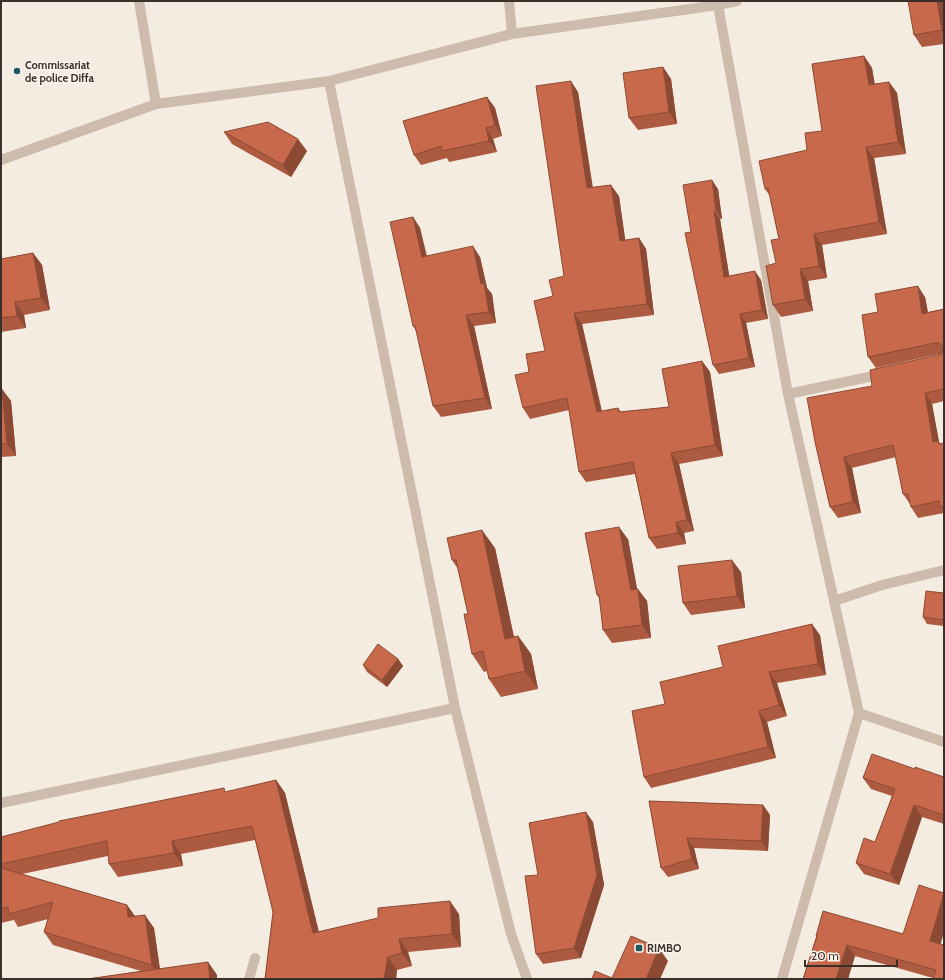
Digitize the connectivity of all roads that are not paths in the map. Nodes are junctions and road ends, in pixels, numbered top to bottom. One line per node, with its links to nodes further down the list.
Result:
1 (139, 1): 7 (street)
2 (509, 1): 5 (street)
3 (737, 1): 4 (street)
4 (718, 5): 5 (street); 10 (street)
5 (512, 34): 6 (street)
6 (329, 81): 7 (street); 13 (street)
7 (156, 104): 8 (street)
8 (1, 160)
9 (889, 372): 10 (street)
10 (788, 394): 12 (street)
11 (944, 570): 12 (street)
12 (834, 601): 14 (street)
13 (455, 708): 16 (street); 19 (street)
14 (859, 713): 15 (street); 20 (street)
15 (944, 742)
16 (1, 803)
17 (255, 958): 18 (street)
18 (248, 979)
19 (527, 979)
20 (782, 979)

